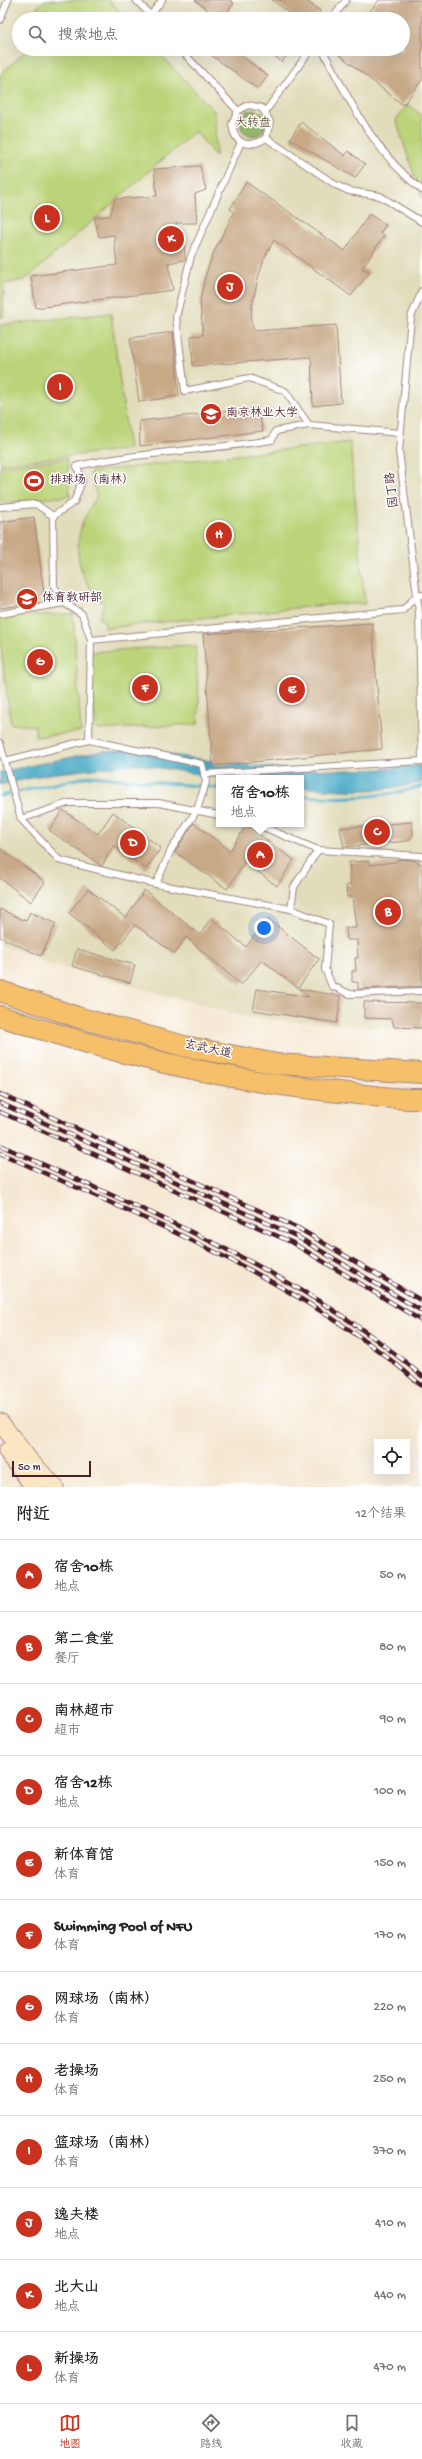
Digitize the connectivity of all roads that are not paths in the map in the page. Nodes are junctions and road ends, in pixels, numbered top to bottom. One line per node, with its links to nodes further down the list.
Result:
1 (8, 0): 8 (lane)
2 (136, 0): 5 (lane)
3 (162, 0): 6 (lane)
4 (346, 0): 7 (lane)
5 (148, 12)
6 (156, 12)
7 (337, 12)
8 (0, 20)
9 (187, 56): 12 (lane)
10 (306, 56): 13 (lane)
11 (326, 56): 16 (lane)
12 (238, 111): 13 (lane); 15 (lane)
13 (265, 112): 14 (lane)
14 (266, 138): 15 (lane); 17 (lane)
15 (241, 142): 20 (lane)
16 (422, 190)
17 (422, 222)
18 (422, 290): 19 (lane, 园丁路)
19 (419, 306): 21 (lane, 园丁路)
20 (309, 425): 21 (lane); 23 (lane)
21 (400, 433): 24 (lane, 园丁路)
22 (0, 507): 23 (lane)
23 (53, 516): 25 (lane)
24 (420, 595): 27 (lane); 31 (lane, 园丁路)
25 (64, 603): 26 (lane); 27 (lane)
26 (0, 614)
27 (91, 640): 28 (lane)
28 (89, 740): 30 (lane); 32 (lane)
29 (0, 743): 30 (lane)
30 (5, 761): 35 (lane)
31 (422, 761): 32 (lane)
32 (204, 774): 33 (lane)
33 (197, 810): 34 (lane); 35 (lane); 39 (lane)
34 (216, 814)
35 (21, 819): 39 (lane)
36 (263, 827): 37 (lane)
37 (318, 850): 38 (lane); 40 (lane)
38 (422, 856)
39 (156, 884): 40 (lane)
40 (291, 908): 42 (lane)
41 (0, 991): 44 (highway, 玄武大道)
42 (422, 991)
43 (0, 1016): 45 (highway, 玄武大道)
44 (422, 1073)
45 (419, 1100)
46 (0, 1422): 49 (main road)
47 (0, 1441): 48 (main road)
48 (34, 1487)
49 (55, 1487)

